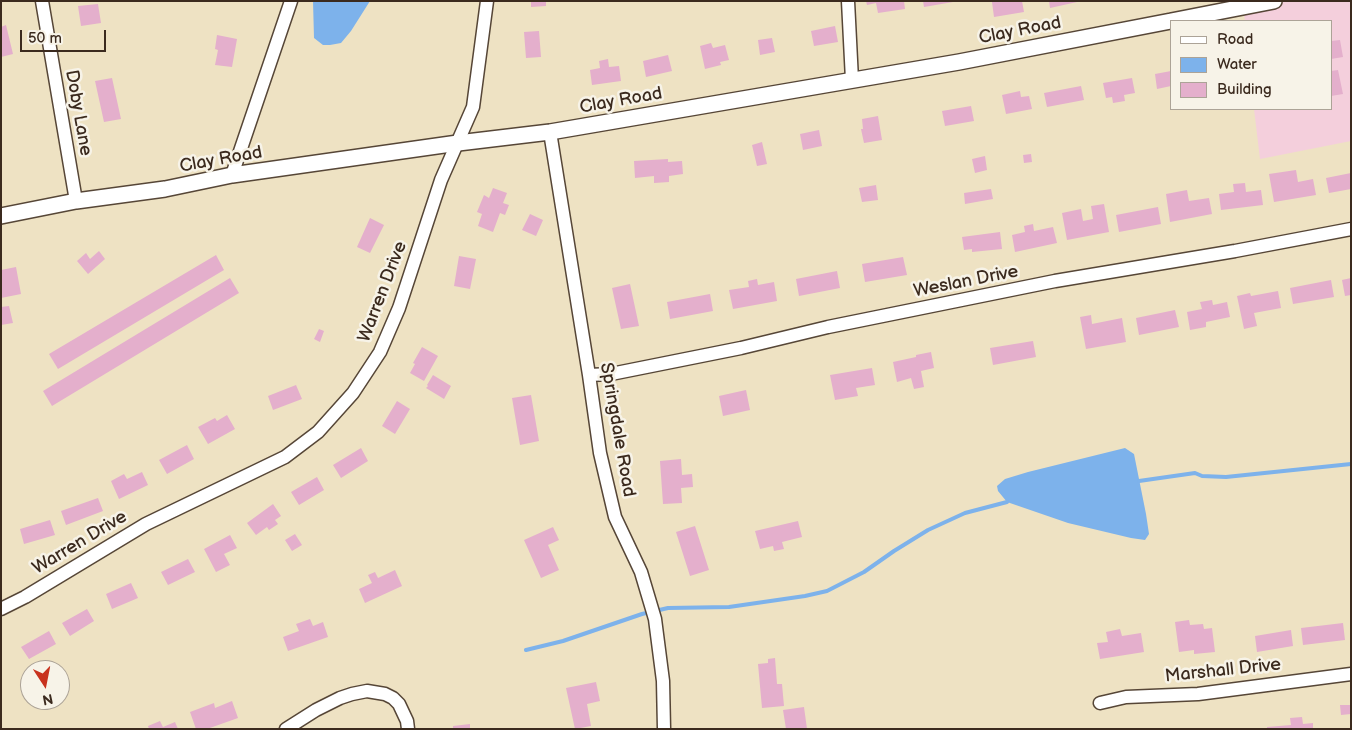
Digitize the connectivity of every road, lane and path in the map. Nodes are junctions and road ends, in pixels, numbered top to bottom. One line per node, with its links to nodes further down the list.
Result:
1 (42, 1): 12 (street, Doby Lane)
2 (291, 1): 11 (street)
3 (486, 1): 10 (street, Warren Drive)
4 (848, 1): 8 (street)
5 (1274, 1): 6 (street, Clay Road)
6 (1176, 20)
7 (1170, 21): 8 (street, Clay Road)
8 (852, 80): 9 (street, Clay Road)
9 (550, 132): 10 (street, Clay Road); 15 (street, Springdale Road)
10 (458, 142): 11 (street, Clay Road); 16 (street, Warren Drive)
11 (232, 175): 12 (street, Clay Road)
12 (76, 201): 13 (street, Clay Road)
13 (1, 216)
14 (1351, 229): 15 (street, Weslan Drive)
15 (589, 376): 21 (street, Springdale Road)
16 (1, 609)
17 (1351, 674): 18 (street, Marshall Drive)
18 (1100, 703)
19 (286, 729): 20 (street)
20 (408, 729)
21 (664, 729)

